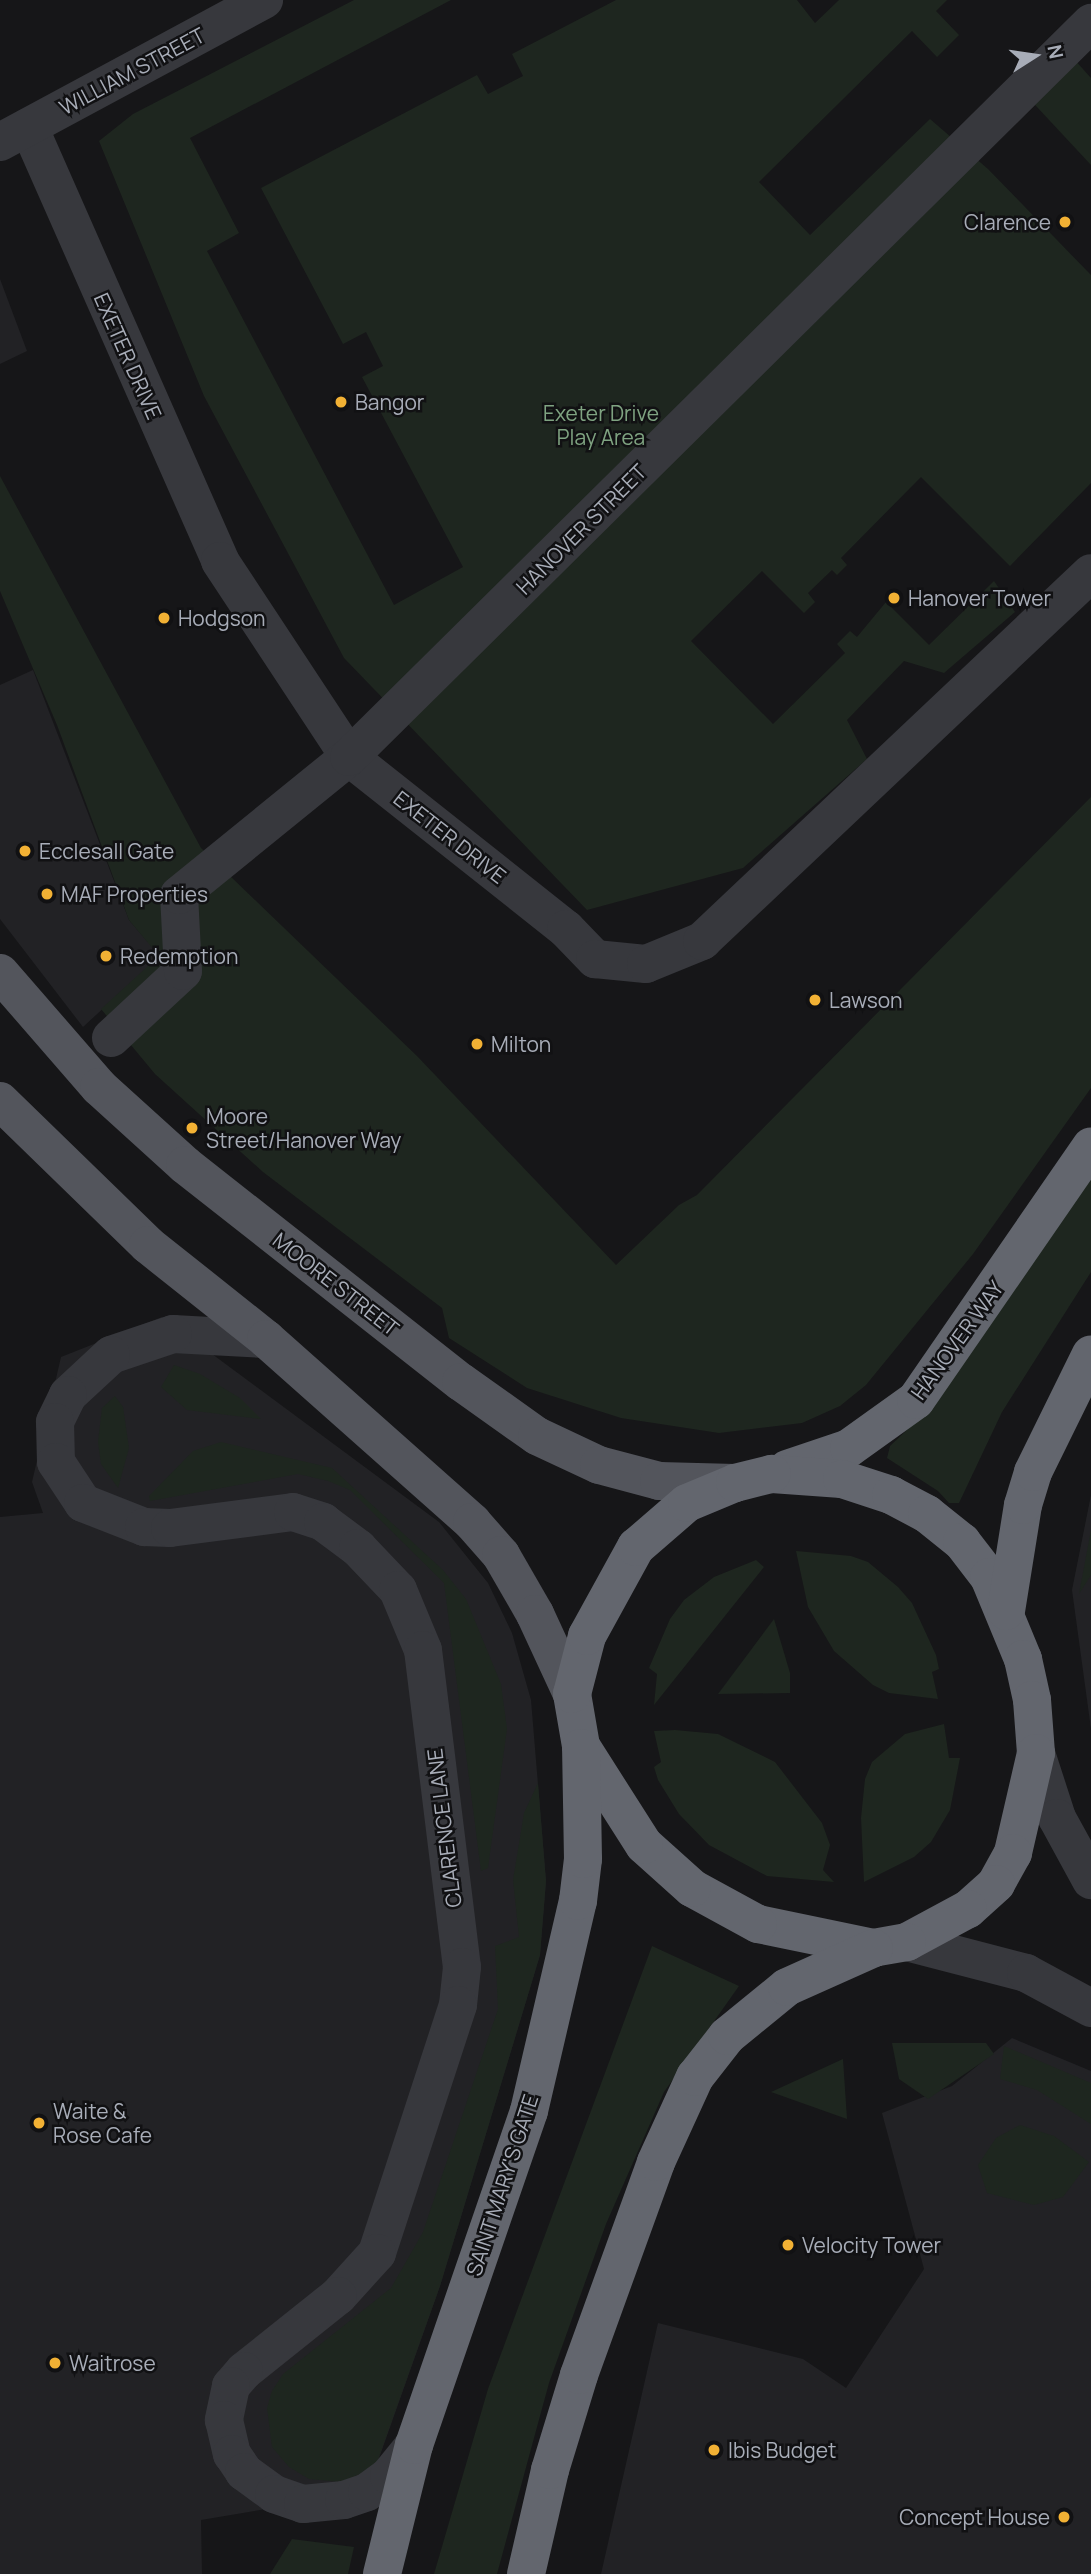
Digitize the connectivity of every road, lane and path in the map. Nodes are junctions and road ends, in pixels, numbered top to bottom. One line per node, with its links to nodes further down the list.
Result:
1 (264, 0): 3 (street, WILLIAM STREET)
2 (1091, 23): 5 (street, HANOVER STREET)
3 (15, 135): 5 (street, EXETER DRIVE)
4 (1091, 573): 5 (street, EXETER DRIVE)
5 (349, 757): 7 (street, HANOVER STREET)
6 (0, 973): 13 (main road, MOORE STREET)
7 (111, 1038)
8 (0, 1101): 10 (main road, MOORE STREET)
9 (1091, 1146): 12 (highway, HANOVER WAY)
10 (266, 1339): 15 (main road, MOORE STREET); 21 (street, CLARENCE LANE)
11 (1091, 1354): 14 (highway)
12 (772, 1474): 13 (highway, MOORE STREET); 14 (highway, MOORE STREET)
13 (735, 1483): 15 (highway, MOORE STREET)
14 (1006, 1611): 17 (highway, MOORE STREET)
15 (572, 1695): 16 (highway, MOORE STREET)
16 (581, 1746): 19 (highway, MOORE STREET); 21 (highway, SAINT MARY'S GATE)
17 (1036, 1753): 18 (street, MOORE STREET); 19 (highway, MOORE STREET)
18 (1091, 1880)
19 (890, 1945): 20 (street, MOORE STREET); 23 (highway)
20 (1091, 2008)
21 (414, 2445): 22 (highway, SAINT MARY'S GATE)
22 (382, 2574)
23 (526, 2574)

